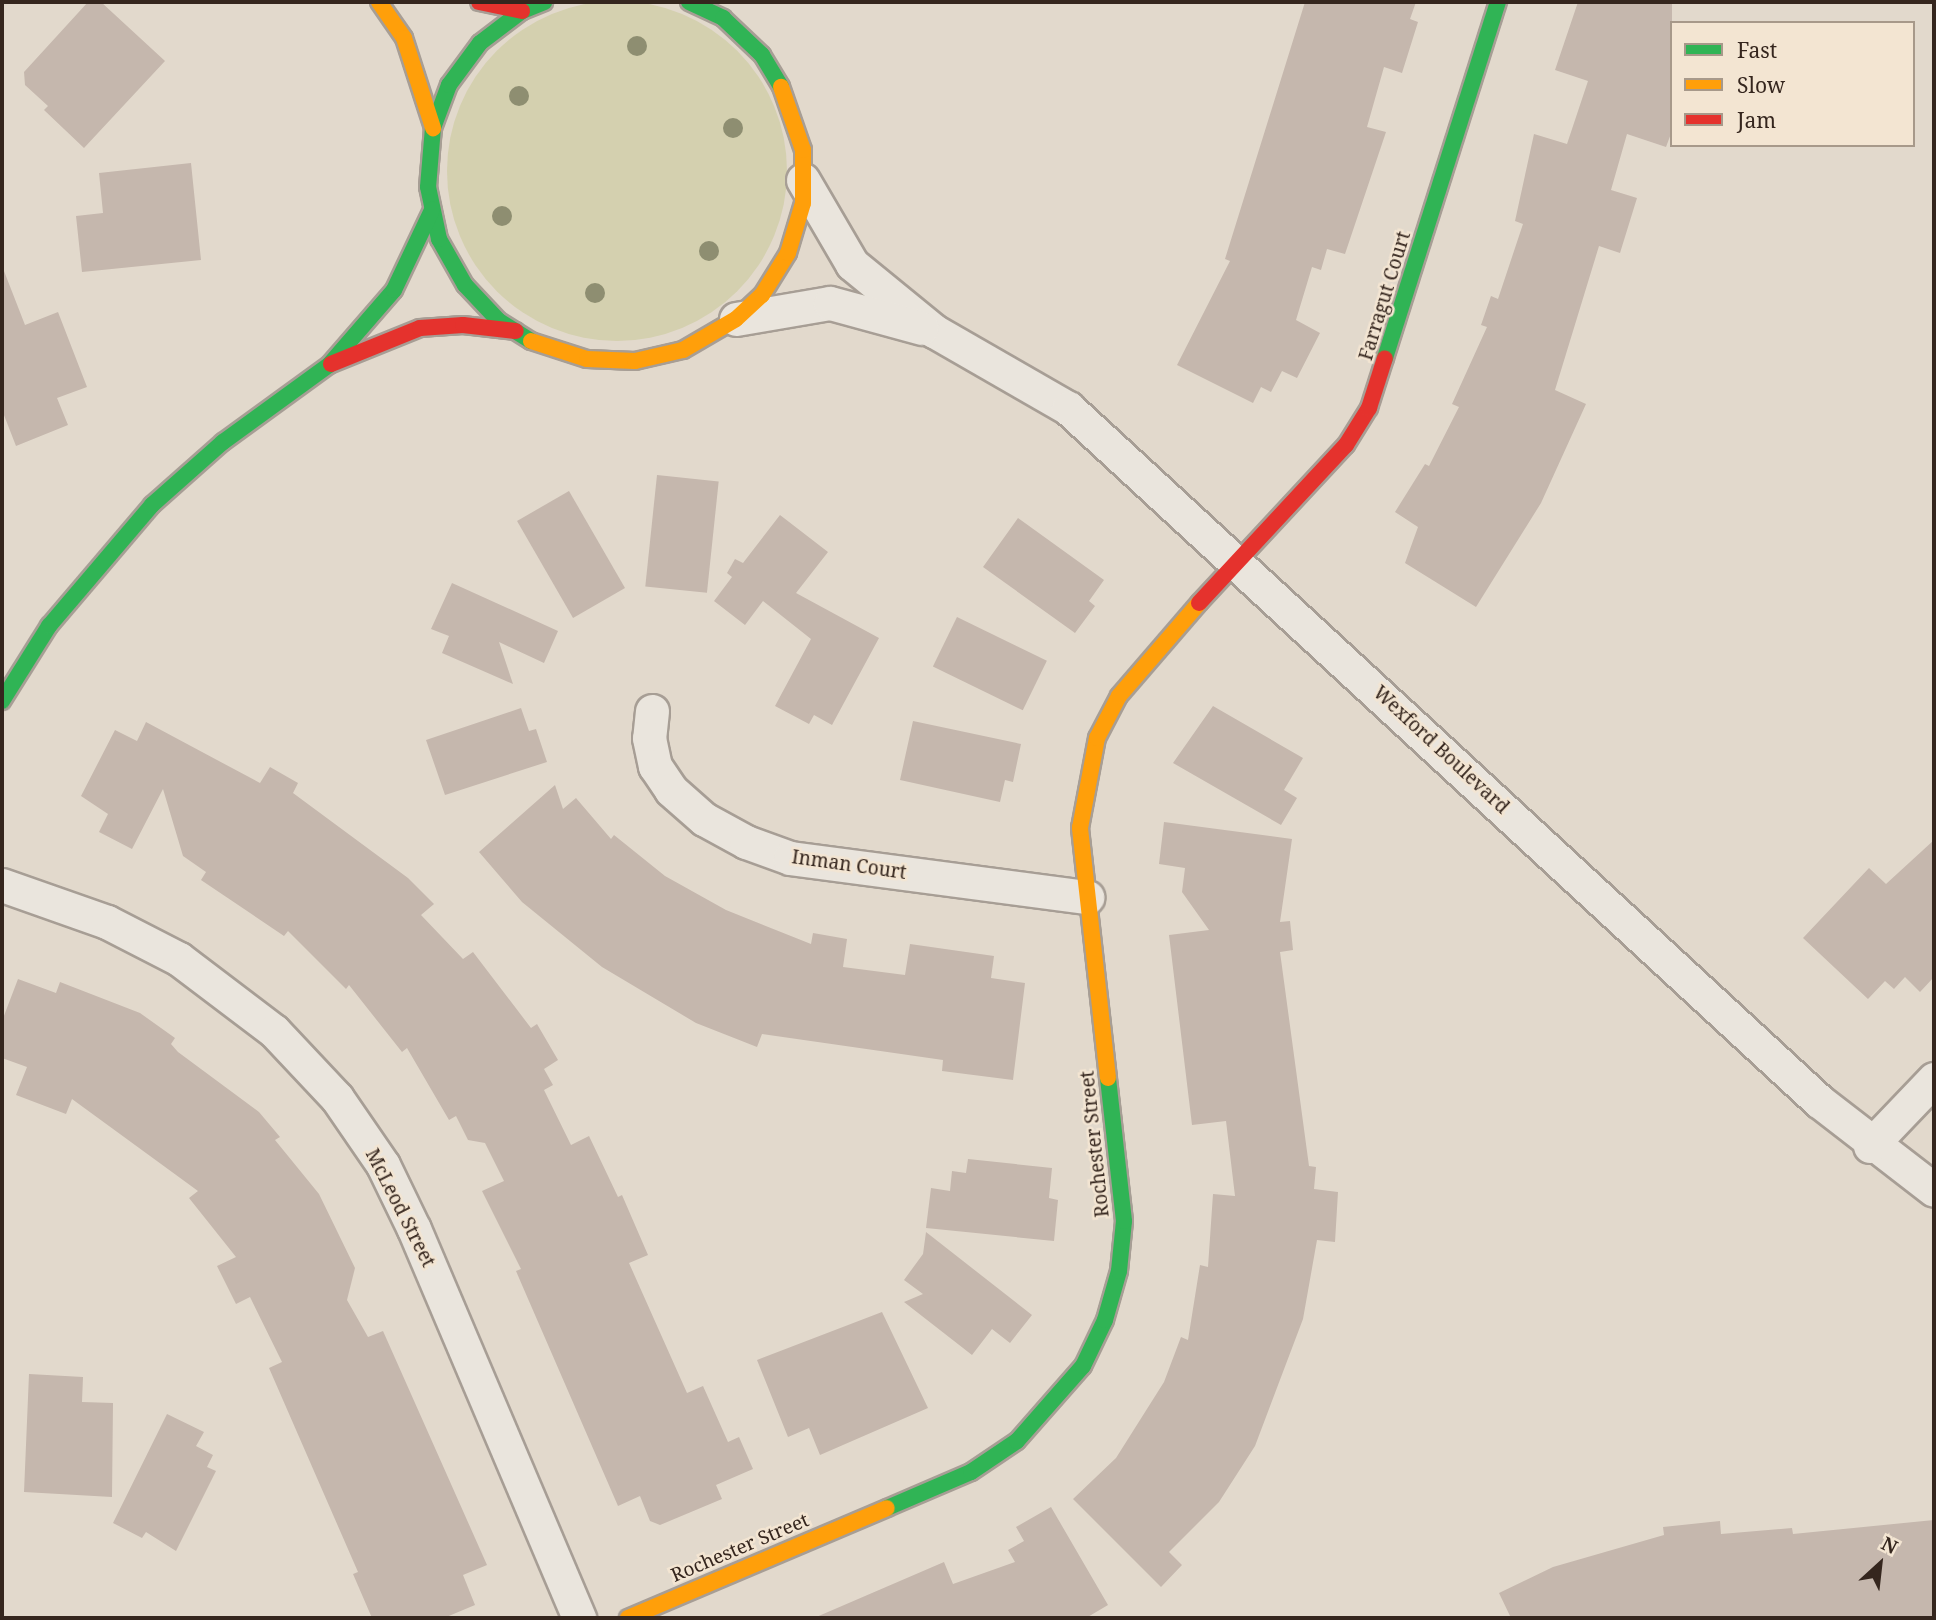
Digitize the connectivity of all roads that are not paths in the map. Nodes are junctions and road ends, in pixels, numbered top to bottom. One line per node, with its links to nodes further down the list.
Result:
1 (379, 2): 7 (street)
2 (479, 2): 6 (street)
3 (544, 2): 6 (street)
4 (689, 2): 8 (street)
5 (1498, 2): 14 (street, Farragut Court)
6 (522, 11): 7 (street)
7 (433, 128): 9 (street)
8 (803, 180): 10 (street); 12 (street, Wexford Boulevard)
9 (432, 210): 11 (street); 13 (street)
10 (736, 319): 11 (street); 12 (street, Wexford Boulevard)
11 (516, 331): 13 (street)
12 (934, 331): 14 (street, Wexford Boulevard)
13 (329, 365): 15 (street)
14 (1238, 562): 18 (street, Rochester Street); 20 (street, Wexford Boulevard)
15 (2, 701)
16 (652, 711): 18 (street, Inman Court)
17 (2, 885): 22 (street, McLeod Street)
18 (1087, 897): 23 (street, Rochester Street)
19 (1934, 1079): 20 (street)
20 (1870, 1146): 21 (street, Wexford Boulevard)
21 (1934, 1189)
22 (579, 1618)
23 (628, 1618)

